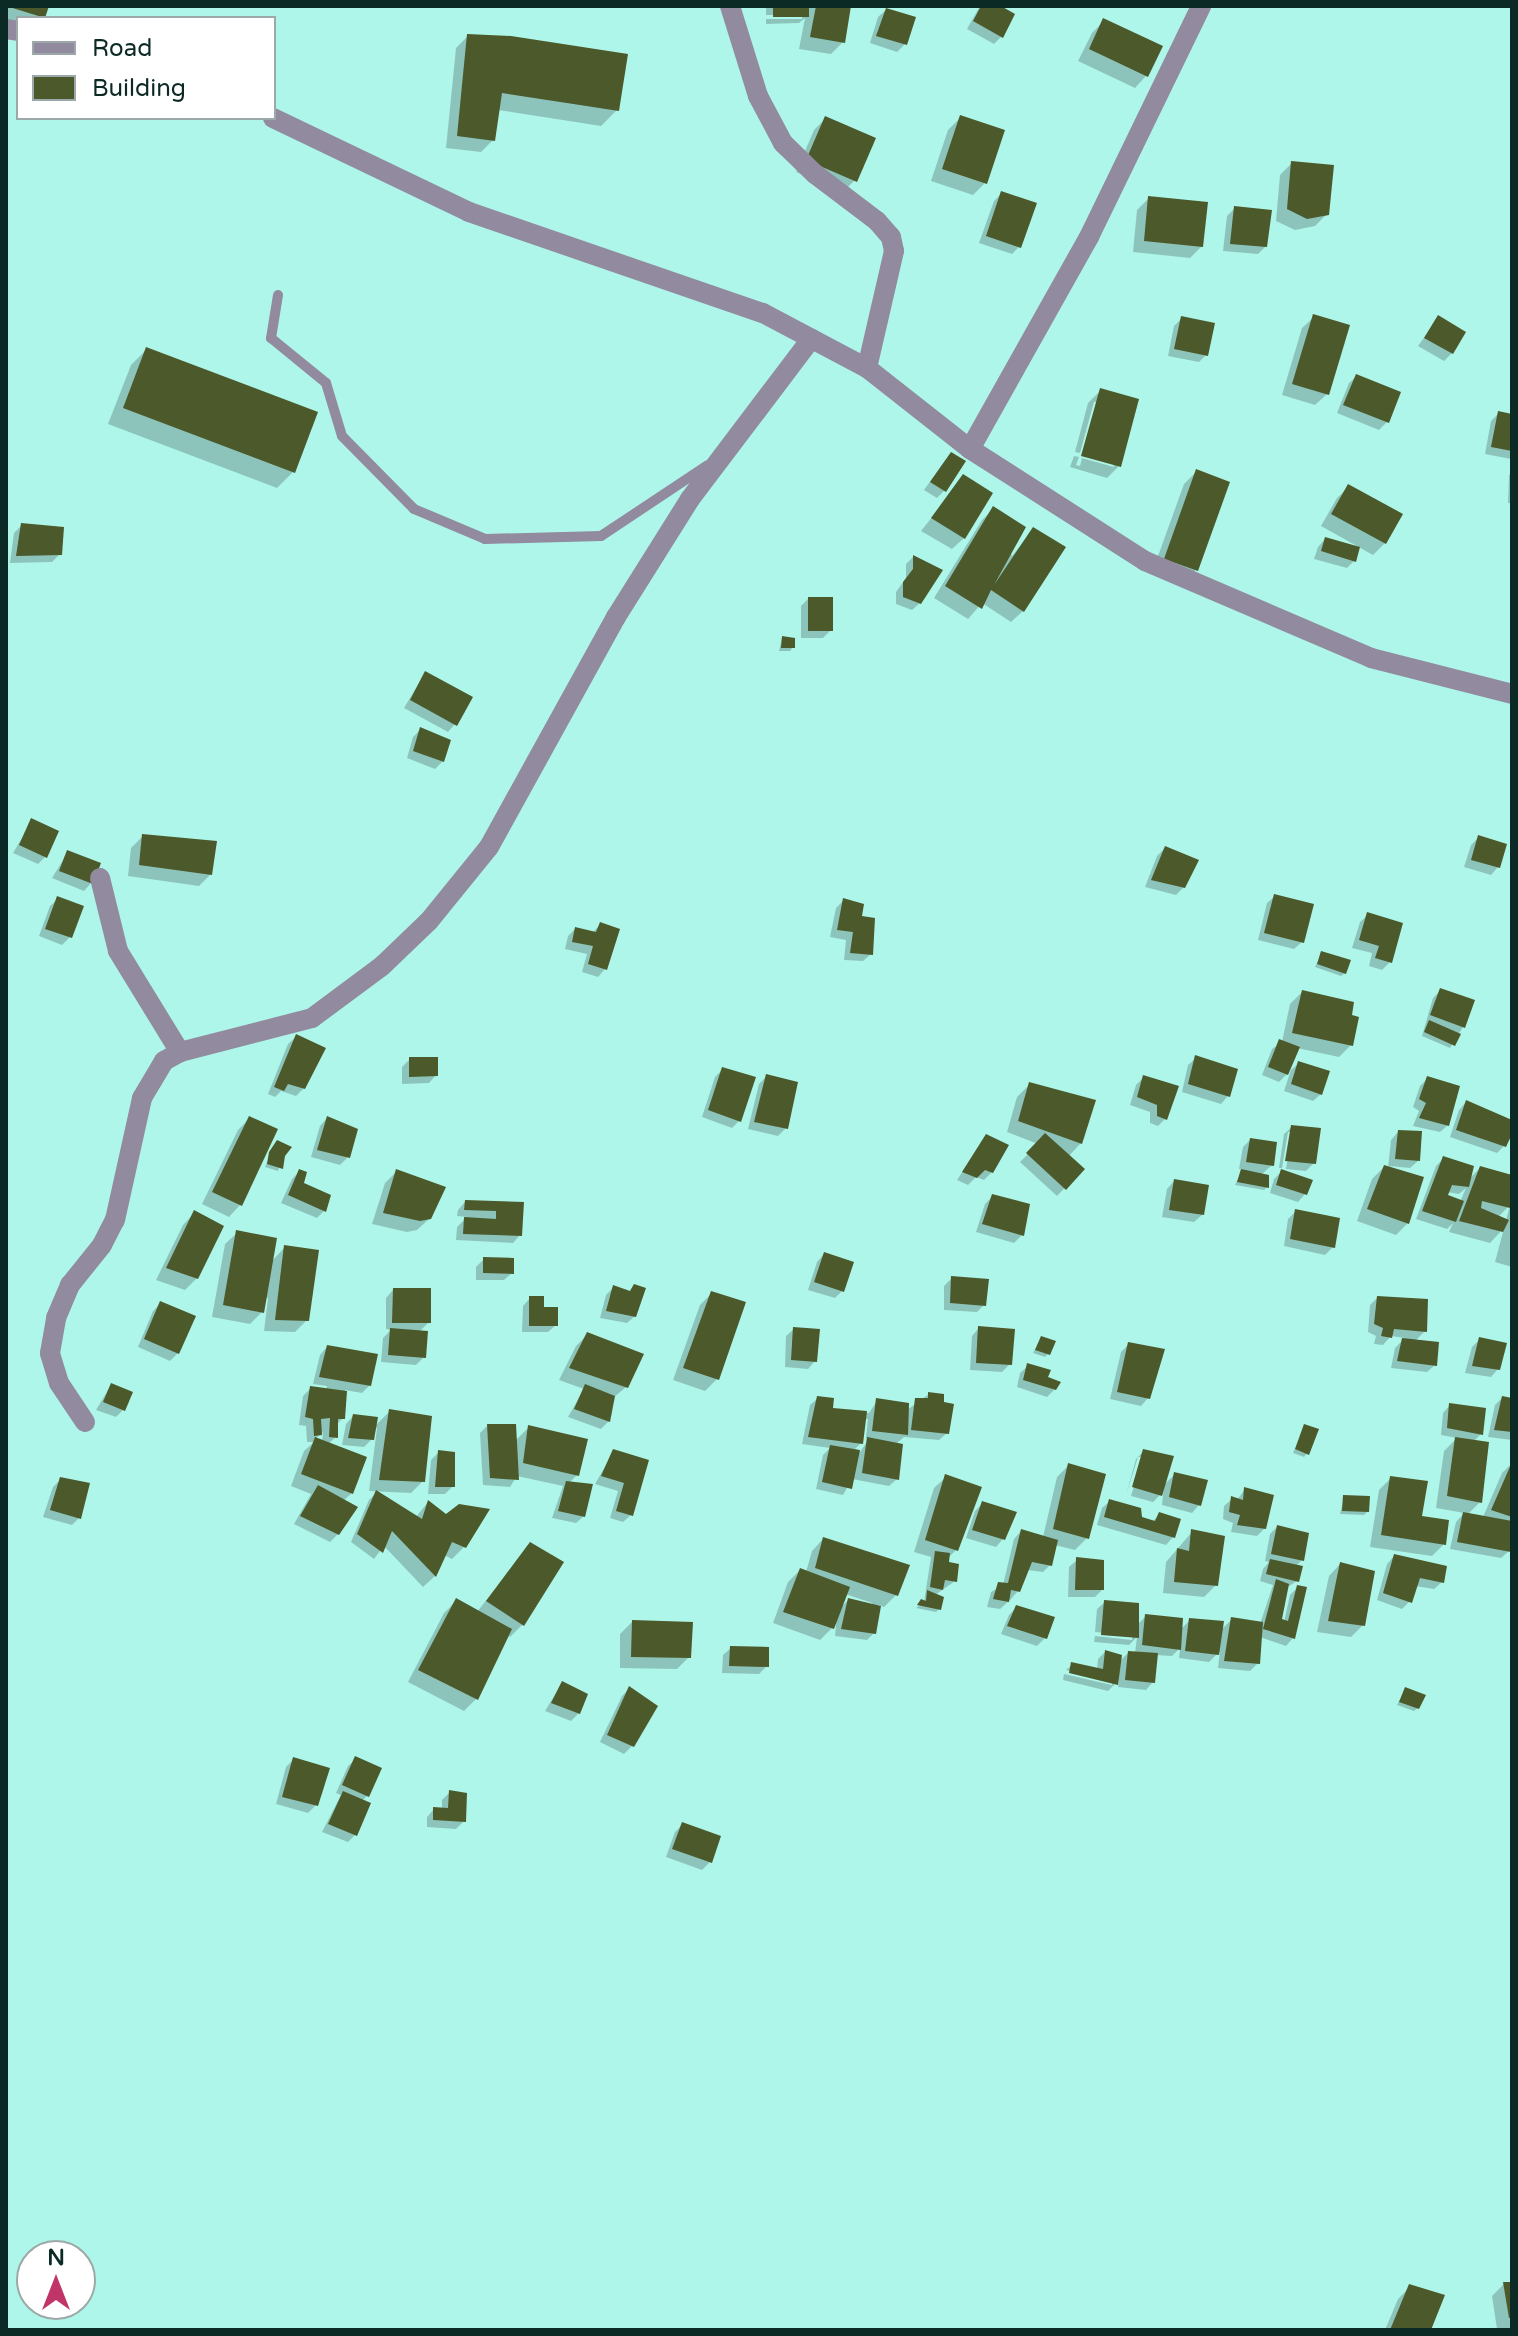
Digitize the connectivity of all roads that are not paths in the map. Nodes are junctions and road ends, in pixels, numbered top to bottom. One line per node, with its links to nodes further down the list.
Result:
1 (730, 6): 6 (street)
2 (1201, 6): 7 (street)
3 (276, 119): 5 (street)
4 (278, 295): 8 (lane)
5 (811, 339): 6 (street); 8 (street)
6 (867, 368): 7 (street)
7 (970, 449): 9 (street)
8 (723, 456): 11 (street)
9 (1512, 694)
10 (100, 878): 11 (street)
11 (180, 1052): 12 (street)
12 (85, 1422)

